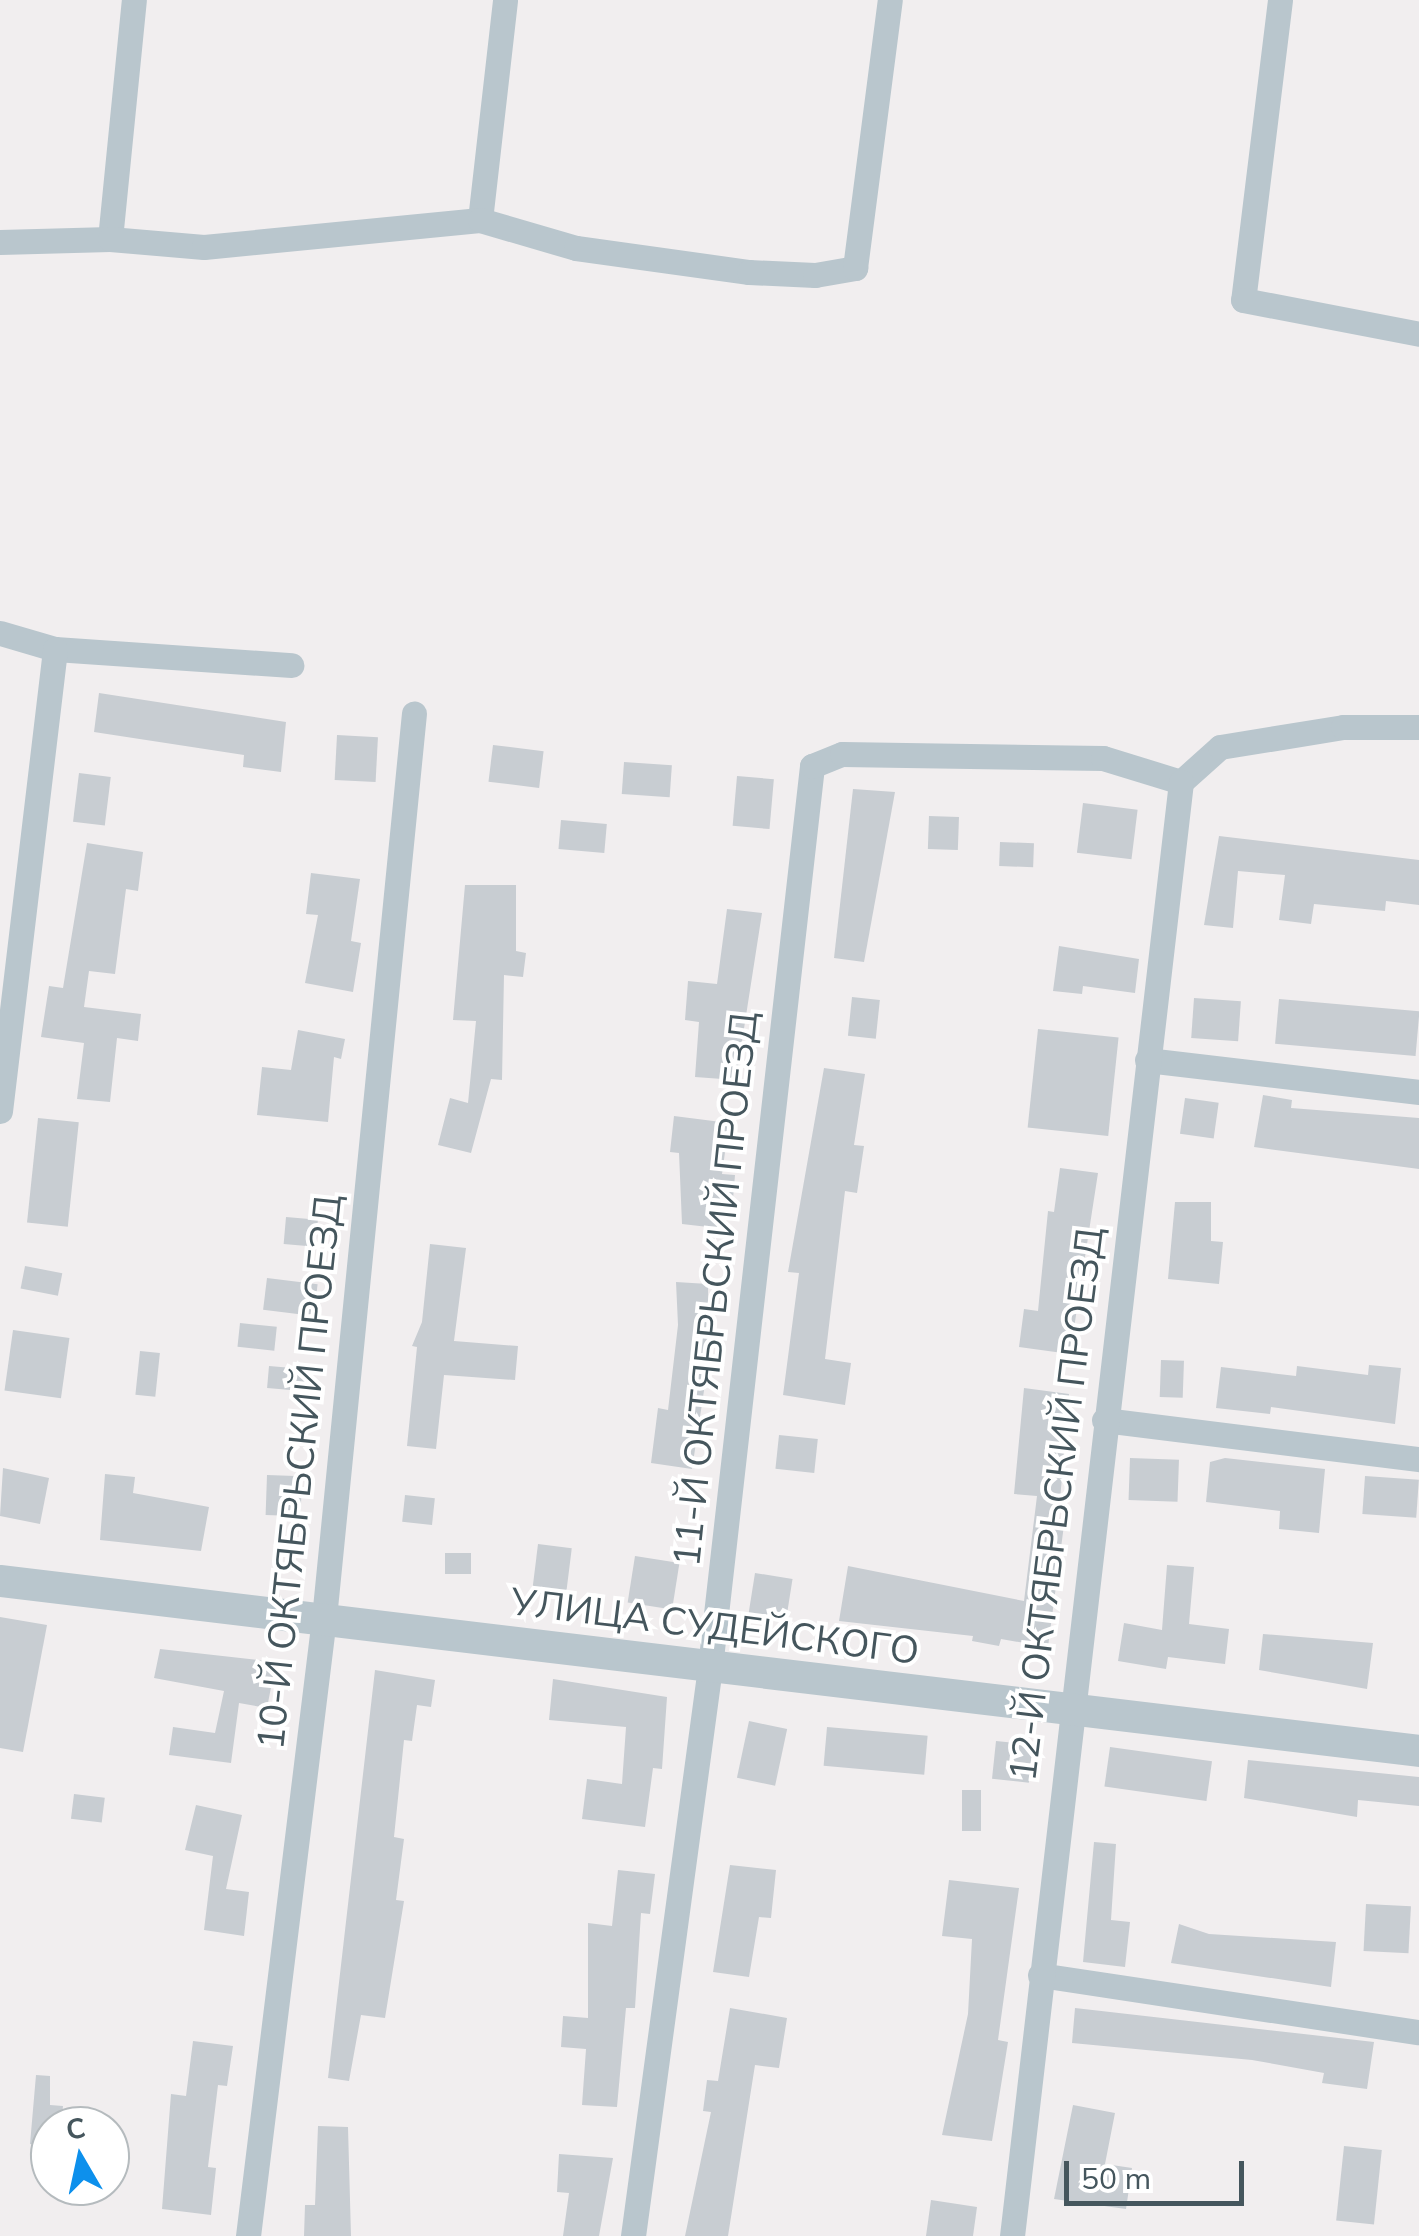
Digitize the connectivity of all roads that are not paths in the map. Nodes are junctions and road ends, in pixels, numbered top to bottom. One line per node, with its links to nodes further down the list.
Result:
1 (134, 0): 6 (street)
2 (504, 0): 5 (street)
3 (890, 0): 5 (street)
4 (1280, 0): 8 (street)
5 (480, 220): 6 (street)
6 (110, 239): 7 (street)
7 (0, 242)
8 (1419, 334)
9 (0, 633): 10 (street)
10 (56, 649): 11 (street); 17 (street)
11 (291, 666)
12 (414, 713): 21 (street, 10-Й ОКТЯБРЬСКИЙ ПРОЕЗД)
13 (1419, 727): 14 (street)
14 (1180, 782): 15 (street, 12-Й ОКТЯБРЬСКИЙ ПРОЕЗД); 22 (street, 11-Й ОКТЯБРЬСКИЙ ПРОЕЗД)
15 (1146, 1060): 16 (street); 18 (street, 12-Й ОКТЯБРЬСКИЙ ПРОЕЗД)
16 (1419, 1092)
17 (0, 1111)
18 (1104, 1420): 19 (street); 23 (street, 12-Й ОКТЯБРЬСКИЙ ПРОЕЗД)
19 (1419, 1458)
20 (0, 1582): 21 (street, УЛИЦА СУДЕЙСКОГО)
21 (324, 1618): 22 (street, УЛИЦА СУДЕЙСКОГО); 27 (street, 10-Й ОКТЯБРЬСКИЙ ПРОЕЗД)
22 (710, 1667): 23 (street, УЛИЦА СУДЕЙСКОГО); 28 (street, 11-Й ОКТЯБРЬСКИЙ ПРОЕЗД)
23 (1069, 1708): 24 (street, УЛИЦА СУДЕЙСКОГО); 25 (street, 12-Й ОКТЯБРЬСКИЙ ПРОЕЗД)
24 (1419, 1751)
25 (1040, 1976): 26 (street); 29 (street, 12-Й ОКТЯБРЬСКИЙ ПРОЕЗД)
26 (1419, 2032)
27 (248, 2236)
28 (633, 2236)
29 (1012, 2236)

